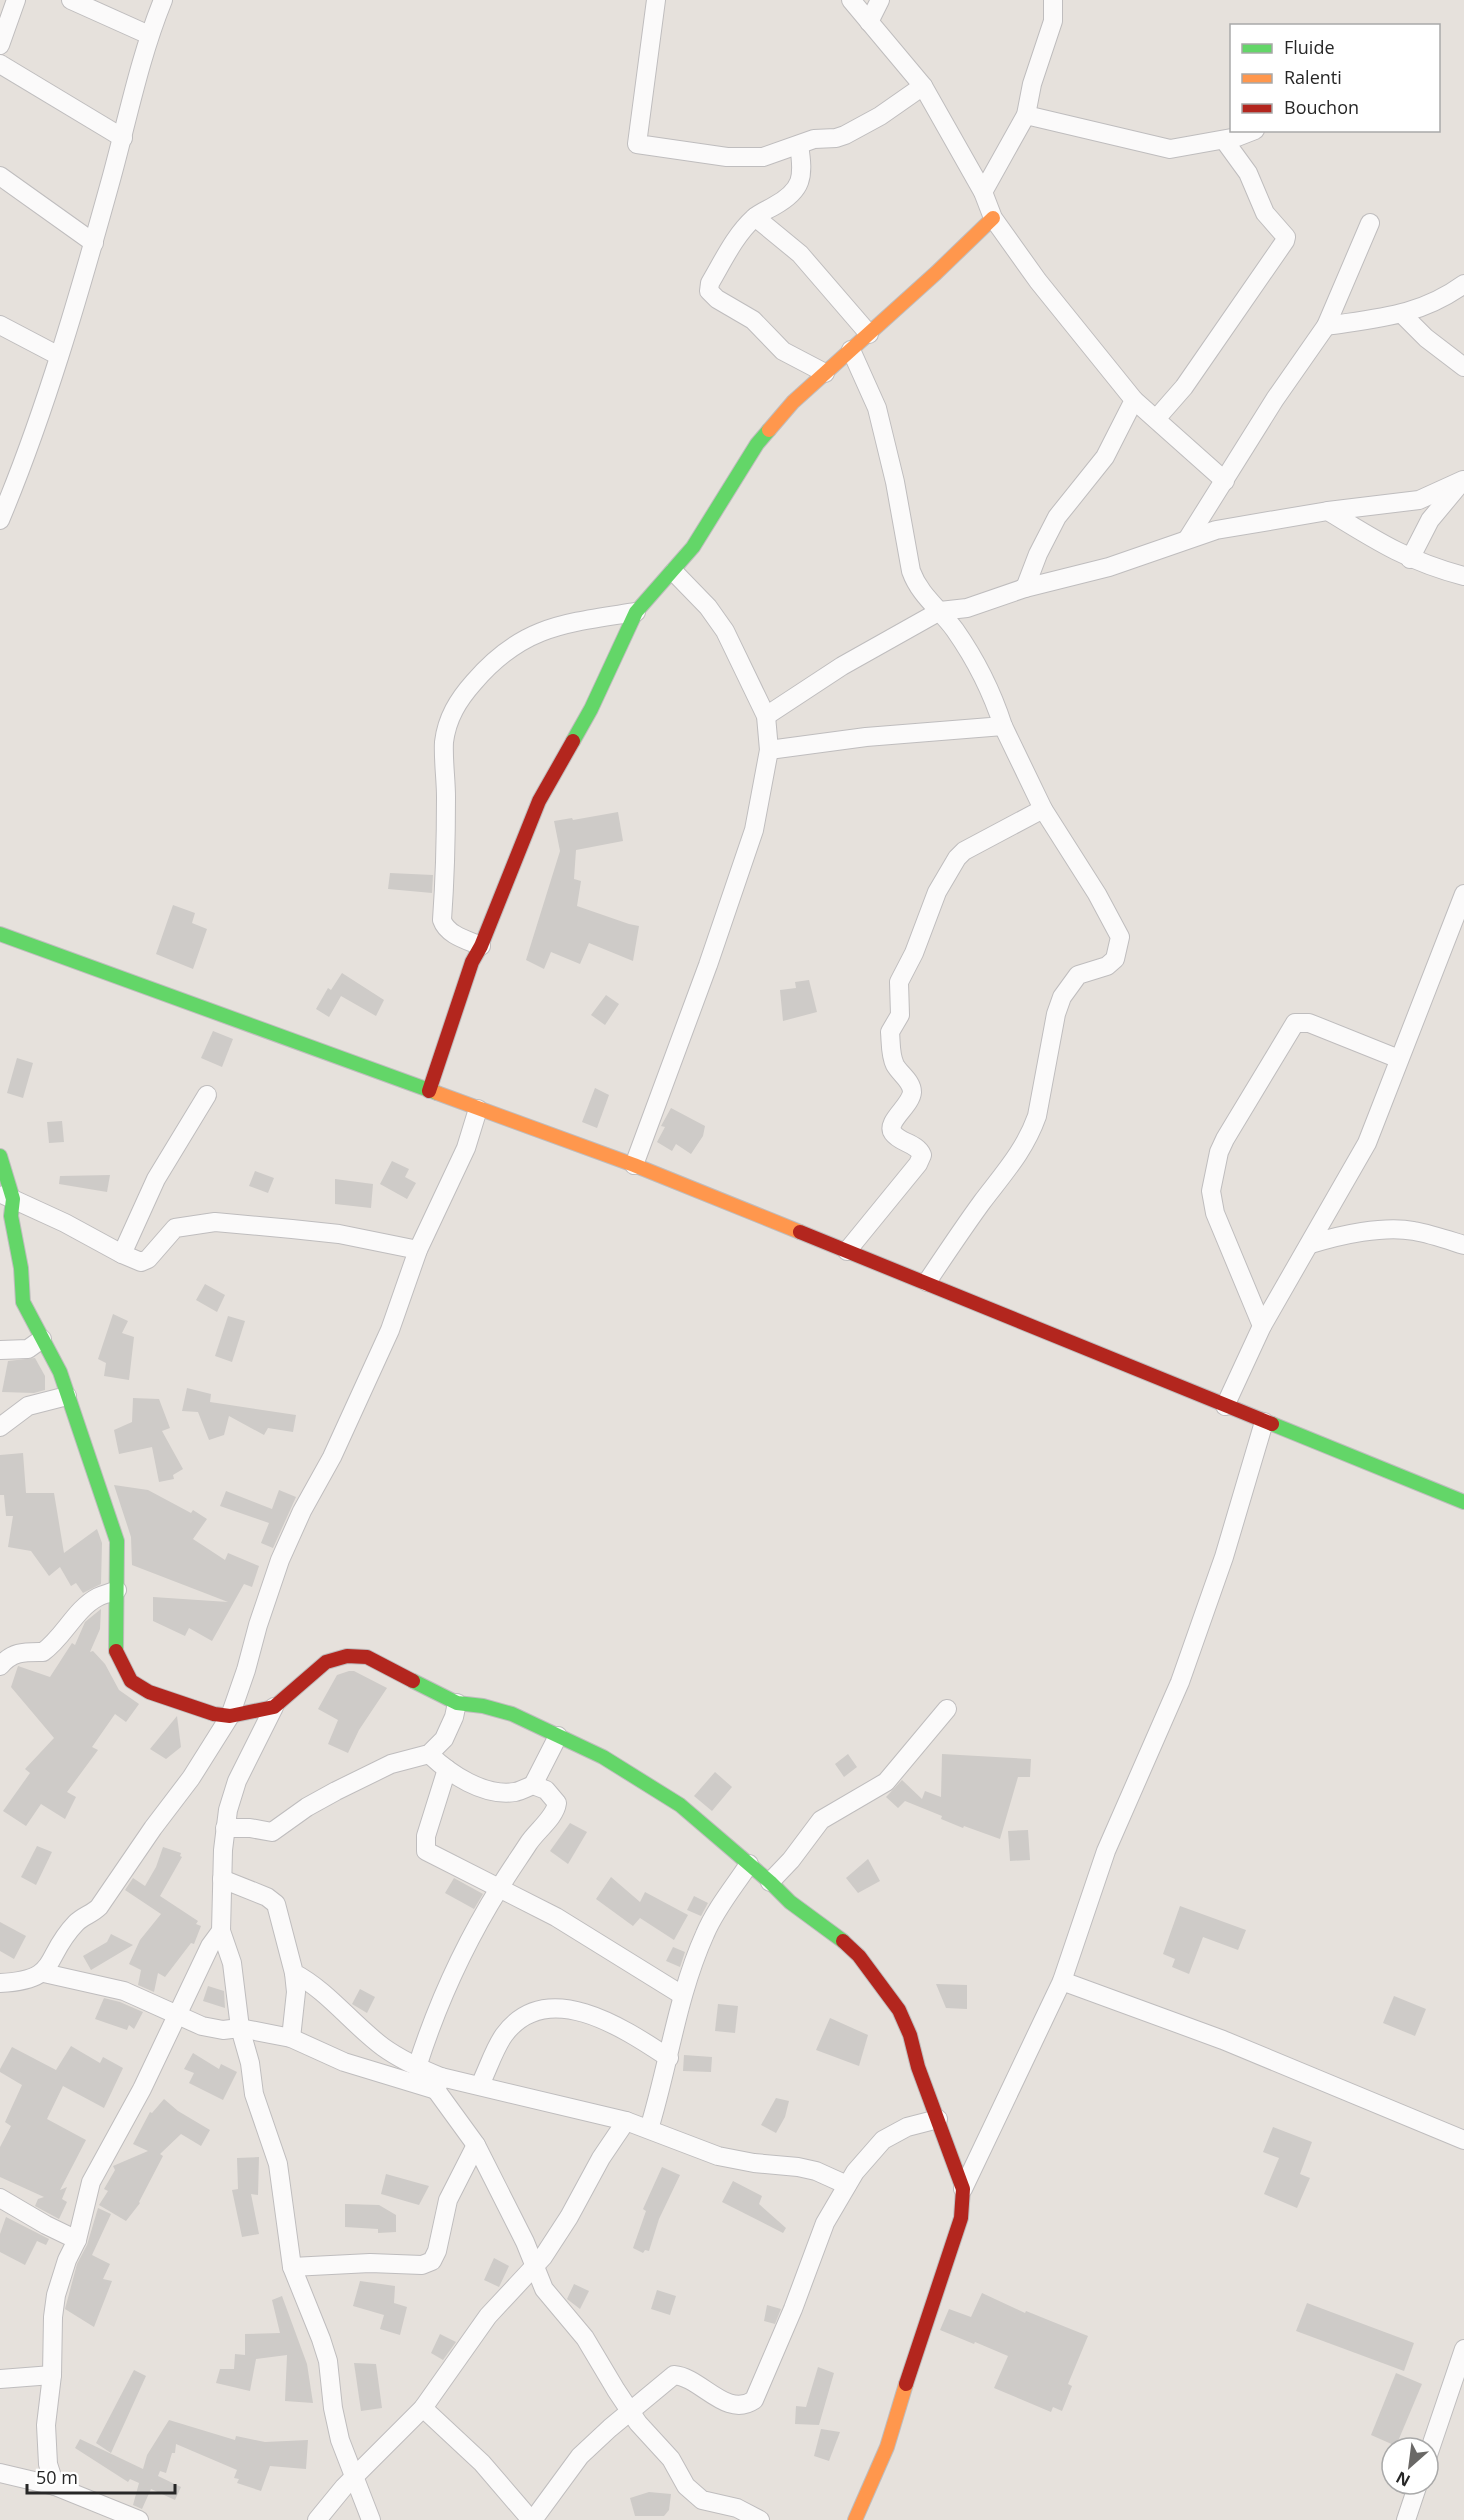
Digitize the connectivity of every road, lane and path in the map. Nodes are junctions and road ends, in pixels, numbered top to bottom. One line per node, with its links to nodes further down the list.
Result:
1 (16, 0): 10 (street)
2 (71, 0): 9 (street)
3 (163, 0): 9 (street)
4 (656, 0): 17 (street)
5 (851, 0): 8 (street)
6 (880, 0): 8 (street)
7 (1053, 0): 13 (street)
8 (869, 22): 12 (street)
9 (149, 34): 15 (street)
10 (0, 45)
11 (0, 64): 15 (street)
12 (923, 86): 17 (street); 19 (street)
13 (1026, 116): 16 (street); 19 (street)
14 (1249, 132): 16 (street)
15 (123, 138): 23 (street)
16 (1224, 140): 34 (street)
17 (799, 145): 20 (street)
18 (0, 176): 23 (street)
19 (983, 192): 21 (street)
20 (755, 217): 28 (street); 32 (street)
21 (993, 218): 28 (street); 33 (street)
22 (1370, 223): 27 (street)
23 (94, 243): 30 (street)
24 (1464, 284): 25 (street)
25 (1403, 315): 27 (street); 31 (street)
26 (0, 325): 30 (street)
27 (1326, 326): 36 (street)
28 (868, 334): 29 (street)
29 (851, 350): 32 (street); 44 (street)
30 (59, 356): 38 (street)
31 (1464, 367)
32 (825, 373): 41 (street)
33 (1134, 400): 34 (street); 43 (street)
34 (1156, 419): 36 (street)
35 (1464, 479): 37 (street); 40 (street)
36 (1225, 481): 39 (street)
37 (1328, 511): 39 (street); 40 (street)
38 (0, 520)
39 (1188, 538): 43 (street)
40 (1410, 559): 42 (street)
41 (674, 572): 45 (street); 46 (street)
42 (1464, 576)
43 (1025, 588): 44 (street)
44 (940, 611): 46 (street); 47 (street)
45 (636, 612): 52 (street); 52 (street)
46 (766, 716): 48 (street)
47 (1004, 726): 48 (street); 49 (street)
48 (769, 750): 58 (street)
49 (1043, 809): 63 (street); 65 (street)
50 (1464, 894): 53 (street)
51 (0, 935): 54 (street)
52 (480, 946): 54 (street)
53 (1399, 1059): 60 (street); 66 (street)
54 (429, 1091): 56 (street)
55 (207, 1095): 64 (street)
56 (478, 1109): 58 (street); 62 (street)
57 (0, 1156): 59 (street)
58 (634, 1165): 63 (street)
59 (6, 1196): 64 (street); 67 (street)
60 (1311, 1244): 61 (street); 66 (street)
61 (1464, 1245)
62 (418, 1250): 64 (street); 79 (street)
63 (847, 1251): 65 (street)
64 (122, 1254)
65 (927, 1282): 70 (street)
66 (1262, 1326): 70 (street)
67 (42, 1340): 68 (street); 69 (street)
68 (0, 1350)
69 (67, 1396): 72 (street); 74 (street)
70 (1225, 1406): 71 (street)
71 (1264, 1422): 73 (street); 92 (street)
72 (0, 1427)
73 (1464, 1502)
74 (117, 1590): 75 (street); 79 (street)
75 (0, 1666)
76 (457, 1703): 77 (street); 80 (street); 81 (street)
77 (274, 1707): 79 (street); 84 (street)
78 (947, 1709): 87 (street)
79 (230, 1716): 90 (street)
80 (558, 1736): 83 (street); 85 (street)
81 (429, 1754): 82 (street); 84 (street)
82 (447, 1769): 83 (street); 88 (street)
83 (533, 1785): 88 (street)
84 (225, 1828): 86 (street)
85 (749, 1864): 87 (street); 94 (street)
86 (222, 1879): 89 (street); 91 (street)
87 (770, 1882): 102 (street)
88 (500, 1888): 94 (street); 99 (street)
89 (221, 1931): 95 (street); 96 (street)
90 (44, 1973): 93 (street); 95 (street)
91 (294, 1973): 97 (street); 99 (street)
92 (1062, 1981): 105 (street); 108 (street)
93 (0, 1983)
94 (682, 1995): 98 (street)
95 (178, 2015): 96 (street); 110 (street)
96 (240, 2028): 97 (street); 112 (street)
97 (291, 2038): 100 (street)
98 (669, 2058): 101 (street); 104 (street)
99 (417, 2067): 100 (street)
100 (438, 2083): 101 (street); 106 (street)
101 (480, 2085): 103 (street)
102 (938, 2119): 107 (street); 108 (street)
103 (626, 2121): 104 (street); 111 (street)
104 (649, 2129): 107 (street)
105 (1464, 2139)
106 (476, 2145): 111 (street); 112 (street)
107 (847, 2185): 117 (street)
108 (963, 2189): 128 (street)
109 (0, 2198): 110 (street)
110 (77, 2240): 114 (street)
111 (535, 2266): 116 (street); 117 (street)
112 (292, 2267): 120 (street)
113 (1464, 2349): 118 (street)
114 (52, 2375): 115 (street); 121 (street)
115 (0, 2379)
116 (423, 2408): 120 (street); 126 (street)
117 (631, 2410): 126 (street); 127 (street)
118 (1434, 2436)
119 (0, 2473): 121 (street)
120 (355, 2479): 124 (street); 125 (street)
121 (55, 2486): 123 (street)
122 (1414, 2496): 129 (street)
123 (138, 2520)
124 (317, 2520)
125 (371, 2520)
126 (532, 2520)
127 (760, 2520)
128 (855, 2520)
129 (1406, 2520)

